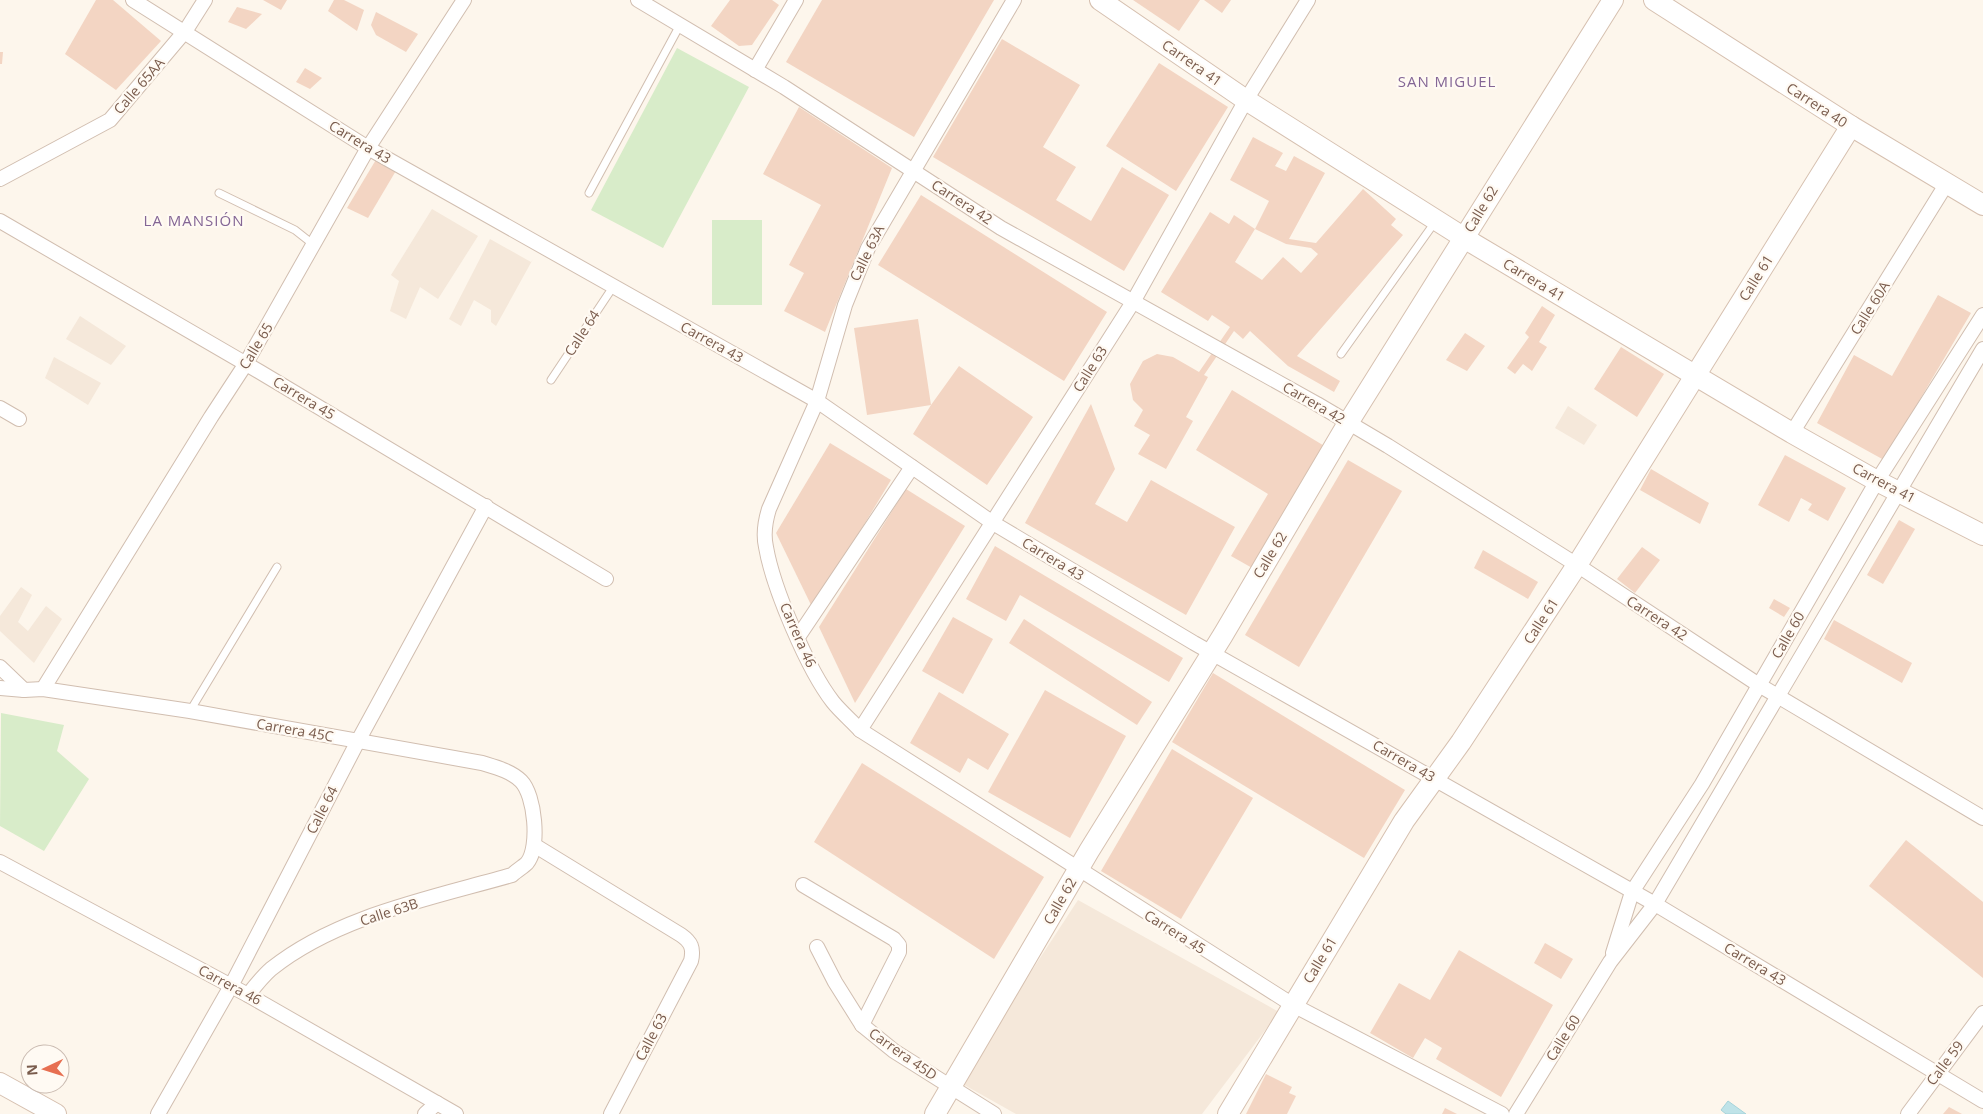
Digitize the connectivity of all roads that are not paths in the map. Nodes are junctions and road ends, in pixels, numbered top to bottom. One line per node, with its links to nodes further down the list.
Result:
1 (134, 0): 12 (street, Carrera 43)
2 (205, 0): 12 (street, Calle 65AA)
3 (464, 0): 16 (street, Calle 65)
4 (638, 0): 11 (street, Carrera 42)
5 (796, 0): 13 (street)
6 (1014, 0): 17 (street, Calle 63A)
7 (1100, 0): 14 (street, Carrera 41)
8 (1308, 0): 14 (street, Calle 63)
9 (1613, 0): 25 (street, Calle 62)
10 (1654, 0): 15 (street, Carrera 40)
11 (680, 25): 13 (street, Carrera 42); 21 (lane)
12 (186, 31): 16 (street, Carrera 43); 18 (street, Calle 65AA)
13 (755, 70): 17 (street, Carrera 42)
14 (1246, 100): 23 (street, Carrera 41); 28 (street, Calle 63)
15 (1851, 126): 19 (street, Carrera 40); 34 (street, Calle 61)
16 (368, 148): 26 (street, Calle 65); 27 (street, Carrera 43)
17 (914, 171): 28 (street, Carrera 42); 36 (street, Calle 63A)
18 (0, 179)
19 (1947, 183): 22 (street, Carrera 40); 40 (street, Calle 60A)
20 (220, 193): 26 (lane)
21 (589, 193)
22 (1983, 205)
23 (1437, 220): 25 (street, Carrera 41); 31 (lane)
24 (0, 221): 33 (street, Carrera 45)
25 (1464, 238): 34 (street, Carrera 41); 39 (street, Calle 62)
26 (314, 245): 33 (street, Calle 65)
27 (613, 286): 35 (lane, Calle 64); 36 (street, Carrera 43)
28 (1133, 302): 39 (street, Carrera 42); 45 (street, Calle 63)
29 (1983, 315): 30 (street, Calle 60)
30 (1961, 350): 32 (street); 42 (street, Calle 60)
31 (1341, 354)
32 (1981, 356): 43 (street, Calle 60)
33 (245, 365): 44 (street, Carrera 45); 56 (street, Calle 65)
34 (1696, 377): 40 (street, Carrera 41); 48 (street, Calle 61)
35 (551, 380)
36 (817, 401): 41 (street, Carrera 43); 46 (street, Calle 63A)
37 (0, 408): 38 (street)
38 (19, 419)
39 (1348, 423): 48 (street, Carrera 42); 52 (street, Calle 62)
40 (1792, 433): 42 (street, Carrera 41)
41 (912, 467): 45 (street, Carrera 43); 51 (street)
42 (1877, 481): 43 (street, Carrera 41); 54 (street, Calle 60)
43 (1900, 492): 47 (street, Carrera 41); 58 (street, Calle 60)
44 (486, 506): 50 (street, Carrera 45); 61 (street, Calle 64)
45 (992, 523): 52 (street, Carrera 43); 60 (street, Calle 63)
46 (764, 526): 51 (street, Carrera 46)
47 (1983, 535)
48 (1577, 565): 54 (street, Carrera 42); 62 (street, Calle 61)
49 (277, 567): 59 (lane)
50 (606, 579)
51 (798, 637): 60 (street, Carrera 46)
52 (1212, 652): 62 (street, Carrera 43); 66 (street, Calle 62)
53 (0, 667): 57 (street)
54 (1759, 685): 58 (street, Carrera 42); 68 (street, Calle 60)
55 (0, 688): 57 (street, Carrera 45C)
56 (43, 689): 57 (street, Carrera 45C); 59 (street, Carrera 45C)
57 (24, 690)
58 (1777, 695): 63 (street, Carrera 42); 69 (street, Calle 60)
59 (190, 711): 61 (street, Carrera 45C)
60 (860, 730): 66 (street, Carrera 45)
61 (358, 741): 64 (street, Carrera 45C); 72 (street, Calle 64)
62 (1436, 779): 68 (street, Carrera 43); 74 (street, Calle 61)
63 (1983, 818)
64 (534, 845): 73 (street, Calle 63B); 86 (street, Calle 63)
65 (0, 862): 72 (street, Carrera 46)
66 (1080, 868): 74 (street, Carrera 45); 79 (street, Calle 62)
67 (803, 885): 76 (street)
68 (1632, 892): 69 (street, Carrera 43); 71 (street, Calle 60)
69 (1655, 904): 71 (street, Calle 60); 77 (street, Carrera 43)
70 (817, 947): 76 (street, Carrera 45D)
71 (1610, 962): 91 (street, Calle 60)
72 (231, 986): 73 (street, Carrera 46); 83 (street, Calle 64)
73 (248, 994): 81 (street, Carrera 46)
74 (1293, 1005): 89 (street, Calle 61); 90 (street, Carrera 45)
75 (1983, 1013): 77 (street, Calle 59)
76 (862, 1025): 79 (street, Carrera 45D)
77 (1937, 1072): 80 (street, Carrera 43); 92 (street, Calle 59)
78 (0, 1083): 82 (street)
79 (952, 1088): 87 (street, Calle 62); 88 (street, Carrera 45D)
80 (1983, 1101)
81 (437, 1103): 84 (street); 85 (street, Carrera 46)
82 (56, 1114)
83 (158, 1114)
84 (425, 1114)
85 (456, 1114)
86 (611, 1114)
87 (935, 1114)
88 (994, 1114)
89 (1228, 1114)
90 (1502, 1114)
91 (1516, 1114)
92 (1908, 1114)

